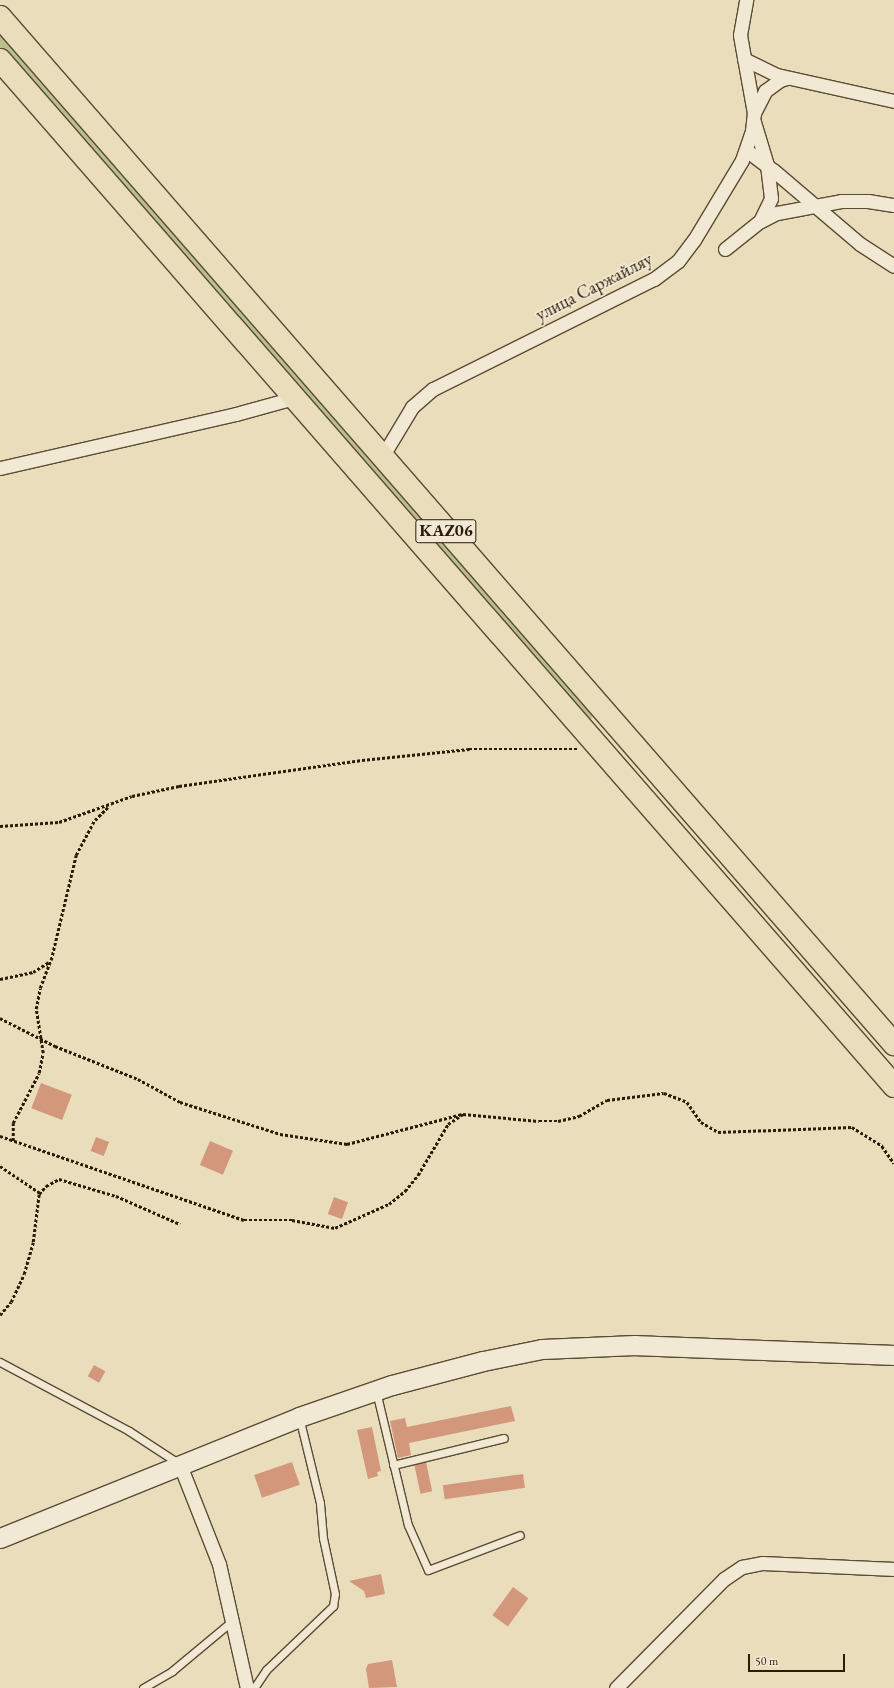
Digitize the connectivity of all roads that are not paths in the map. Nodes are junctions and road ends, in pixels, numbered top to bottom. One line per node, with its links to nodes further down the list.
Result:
1 (746, 0): 4 (street, улица Саржайляу)
2 (0, 17): 16 (highway, KАZ06)
3 (0, 60): 15 (highway, KАZ06)
4 (744, 60): 5 (street); 7 (street, улица Саржайляу)
5 (787, 78): 6 (street); 7 (street)
6 (894, 101)
7 (754, 118): 8 (street, улица Саржайляу); 9 (street)
8 (746, 150): 9 (street); 16 (street, улица Саржайляу)
9 (767, 165): 11 (street); 12 (street)
10 (894, 205): 11 (street)
11 (814, 206): 12 (street); 14 (street)
12 (760, 221): 13 (street)
13 (725, 249)
14 (894, 266)
15 (294, 398): 17 (street); 19 (highway, KАZ06)
16 (382, 457): 18 (highway, KАZ06)
17 (0, 468)
18 (620, 731): 19 (highway); 20 (highway, KАZ06)
19 (599, 749): 21 (highway, KАZ06)
20 (894, 1044)
21 (894, 1086)
22 (894, 1355): 24 (main road)
23 (0, 1362): 27 (lane)
24 (376, 1391): 25 (main road); 28 (lane)
25 (299, 1417): 27 (main road); 35 (lane)
26 (504, 1438): 28 (lane)
27 (180, 1465): 30 (main road); 32 (street)
28 (393, 1465): 29 (lane)
29 (520, 1535)
30 (0, 1538)
31 (894, 1569): 36 (street)
32 (232, 1621): 33 (lane); 34 (street)
33 (143, 1688)
34 (247, 1688)
35 (254, 1688)
36 (616, 1688)

